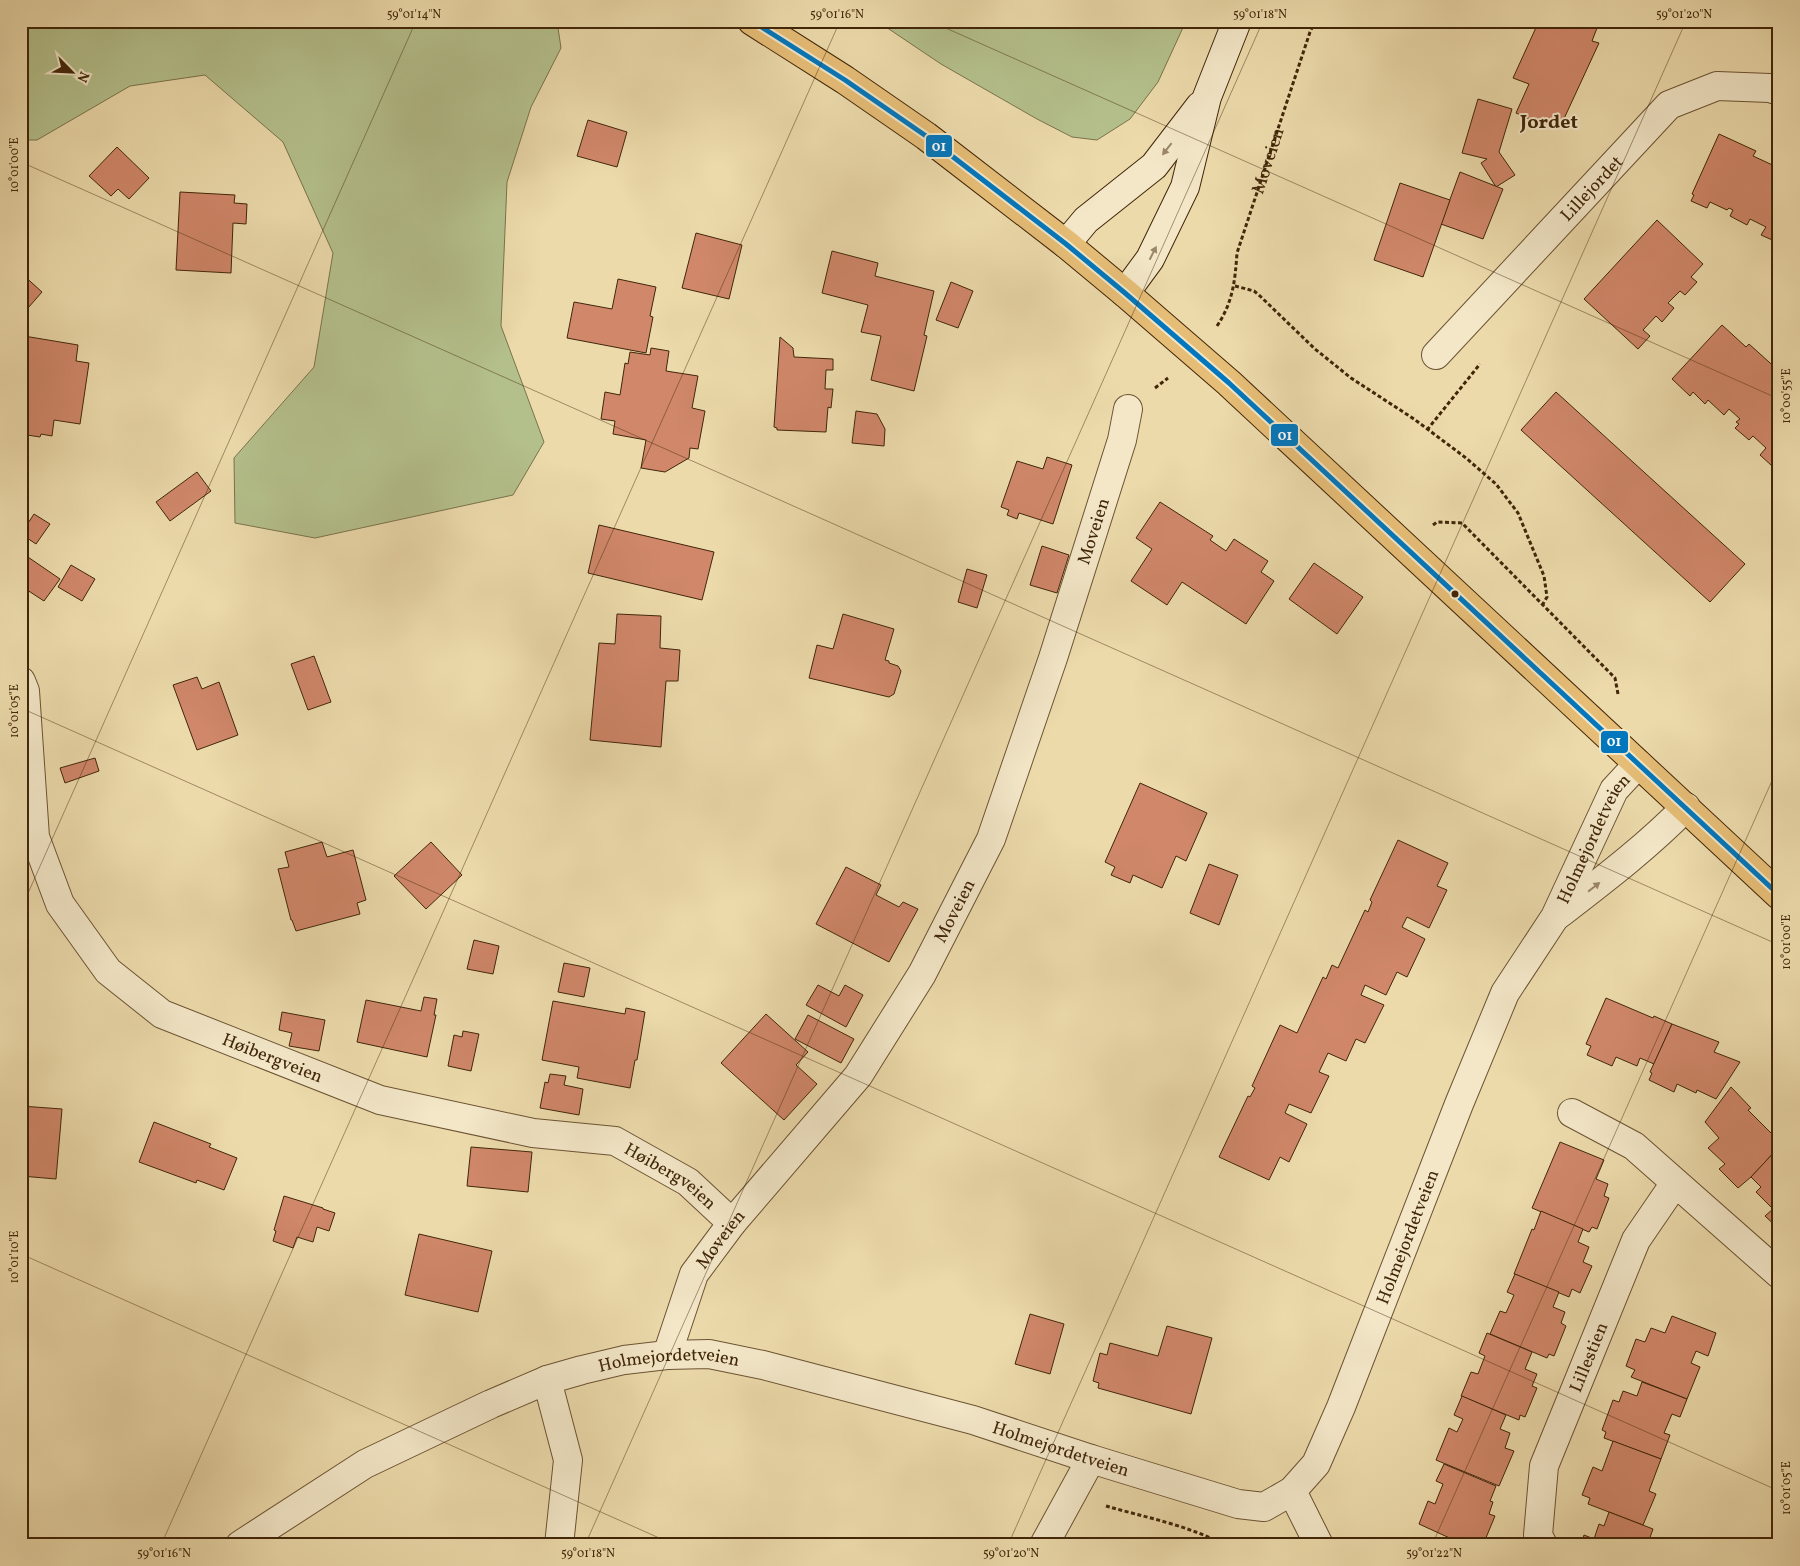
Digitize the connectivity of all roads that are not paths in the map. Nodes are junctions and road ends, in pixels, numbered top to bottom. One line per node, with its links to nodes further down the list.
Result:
1 (752, 21): 5 (main road)
2 (1237, 21): 4 (street)
3 (1779, 91): 7 (street, Lillejordet)
4 (1208, 97): 5 (street, one-way to 5); 6 (street, one-way to 4)
5 (1066, 244): 6 (main road)
6 (1126, 293): 10 (main road)
7 (1436, 355)
8 (1128, 409): 16 (street, Moveien)
9 (21, 681): 16 (street, Høibergveien)
10 (1638, 764): 11 (main road); 13 (street, Holmejordetveien)
11 (1686, 807): 12 (main road); 13 (street, Holmejordetveien, one-way to 11)
12 (1779, 895)
13 (1555, 917): 21 (street, Holmejordetveien)
14 (1572, 1113): 15 (street)
15 (1675, 1183): 17 (street); 26 (street, Lillestien)
16 (732, 1222): 18 (street, Moveien)
17 (1779, 1274)
18 (667, 1355): 19 (street, Holmejordetveien); 20 (street, Holmejordetveien)
19 (547, 1380): 22 (street, Holmejordetveien); 23 (street)
20 (1090, 1459): 21 (street, Holmejordetveien); 24 (street)
21 (1292, 1491): 25 (street)
22 (240, 1545)
23 (559, 1545)
24 (1044, 1545)
25 (1319, 1545)
26 (1543, 1545)

